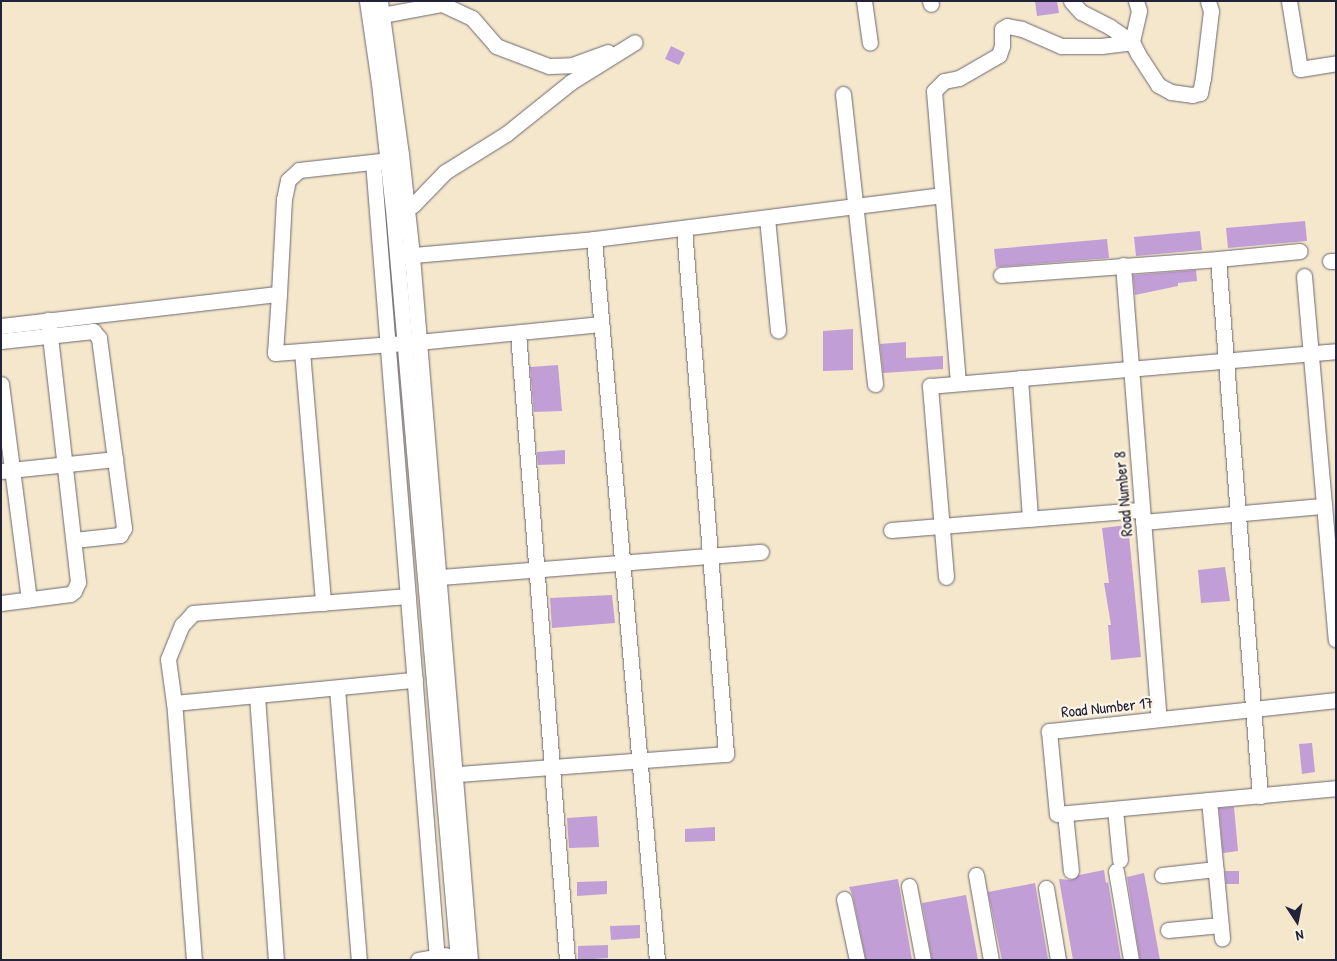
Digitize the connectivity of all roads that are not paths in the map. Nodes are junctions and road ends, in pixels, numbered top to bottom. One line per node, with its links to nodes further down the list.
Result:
1 (367, 1): 12 (street)
2 (864, 1): 9 (street)
3 (1071, 1): 8 (street)
4 (1136, 1): 8 (street)
5 (1208, 1): 8 (street)
6 (1289, 1): 10 (street)
7 (381, 8): 15 (street); 15 (street)
8 (1132, 42): 13 (street)
9 (870, 43)
10 (1336, 63)
11 (843, 94): 14 (street)
12 (380, 161): 15 (street); 25 (street); 34 (street)
13 (941, 195): 14 (street); 41 (street)
14 (857, 206): 16 (street); 43 (street)
15 (400, 208): 20 (street)
16 (767, 218): 17 (street); 29 (street)
17 (684, 228): 18 (street); 55 (street)
18 (594, 240): 20 (street); 27 (street)
19 (1300, 251): 21 (street)
20 (404, 256): 33 (street)
21 (1218, 258): 22 (street); 38 (street)
22 (1123, 265): 23 (street); 39 (street, Road Number 8)
23 (1001, 275)
24 (1304, 276): 37 (street)
25 (279, 294): 26 (street); 35 (street)
26 (48, 320): 28 (street); 31 (street)
27 (601, 324): 30 (street); 56 (street)
28 (1, 326)
29 (778, 330)
30 (518, 333): 33 (street); 57 (street)
31 (50, 336): 32 (street); 44 (street); 45 (street)
32 (1, 341)
33 (411, 342): 34 (street); 59 (street)
34 (386, 343): 35 (street); 60 (street)
35 (302, 351): 63 (street)
36 (1336, 351): 37 (street)
37 (1310, 353): 38 (street); 47 (street)
38 (1227, 360): 39 (street); 48 (street)
39 (1130, 368): 40 (street); 49 (street, Road Number 8)
40 (1020, 378): 41 (street); 50 (street)
41 (958, 383): 51 (street)
42 (1, 384): 46 (street)
43 (875, 384)
44 (115, 459): 45 (street); 53 (street)
45 (65, 464): 46 (street); 53 (street)
46 (7, 471): 61 (street)
47 (1324, 506): 48 (street); 64 (street)
48 (1239, 514): 49 (street); 70 (street)
49 (1142, 516): 50 (street); 71 (street, Road Number 8)
50 (1030, 519): 51 (street)
51 (942, 526): 52 (street); 58 (street)
52 (891, 530)
53 (74, 540): 61 (street)
54 (761, 552): 55 (street)
55 (711, 556): 56 (street); 72 (street)
56 (622, 563): 57 (street); 72 (street)
57 (536, 569): 59 (street); 73 (street)
58 (946, 577)
59 (432, 578): 74 (street)
60 (407, 596): 63 (street); 65 (street)
61 (29, 599): 62 (street)
62 (1, 603)
63 (322, 603): 69 (street)
64 (1336, 640)
65 (415, 680): 66 (street); 89 (street)
66 (337, 688): 67 (street); 92 (street)
67 (257, 696): 69 (street); 91 (street)
68 (1336, 700): 70 (street, Road Number 17)
69 (174, 704): 90 (street)
70 (1253, 709): 71 (street, Road Number 17); 76 (street)
71 (1159, 719): 79 (street, Road Number 17)
72 (640, 761): 73 (street); 95 (street)
73 (552, 768): 74 (street); 94 (street)
74 (449, 774): 88 (street)
75 (1336, 788): 76 (street)
76 (1260, 796): 77 (street)
77 (1209, 800): 78 (street); 80 (street)
78 (1115, 809): 79 (street); 100 (street)
79 (1061, 814): 81 (street)
80 (1216, 869): 83 (street); 87 (street)
81 (1071, 871)
82 (976, 875): 98 (street)
83 (1162, 875)
84 (910, 886): 97 (street)
85 (1046, 888): 99 (street)
86 (844, 899): 96 (street)
87 (1168, 930)
88 (464, 955): 89 (street)
89 (437, 959): 93 (street)
90 (194, 960)
91 (276, 960)
92 (359, 960)
93 (418, 960)
94 (567, 960)
95 (657, 960)
96 (857, 960)
97 (923, 960)
98 (991, 960)
99 (1058, 960)
100 (1131, 960)

